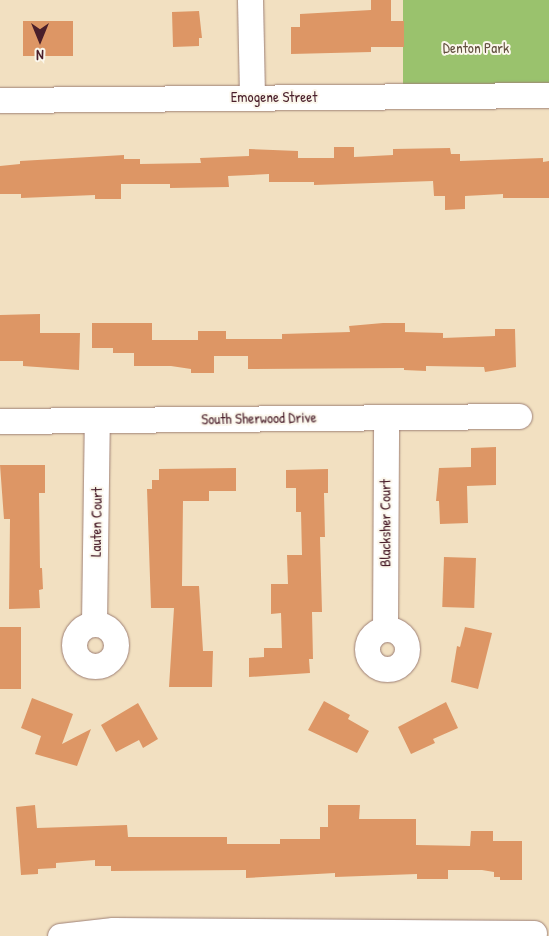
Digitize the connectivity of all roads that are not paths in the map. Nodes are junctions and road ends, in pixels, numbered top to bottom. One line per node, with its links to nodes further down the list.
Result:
1 (250, 0): 3 (street)
2 (549, 95): 3 (street, Emogene Street)
3 (252, 97): 4 (street, Emogene Street)
4 (0, 100)
5 (519, 416): 6 (street, South Sherwood Drive)
6 (386, 417): 7 (street, South Sherwood Drive); 10 (street, Blacksher Court)
7 (97, 420): 8 (street, South Sherwood Drive); 9 (street, Lauten Court)
8 (0, 421)
9 (94, 624)
10 (385, 629)
11 (534, 932): 12 (street)
12 (377, 933): 13 (street)
13 (60, 936)

